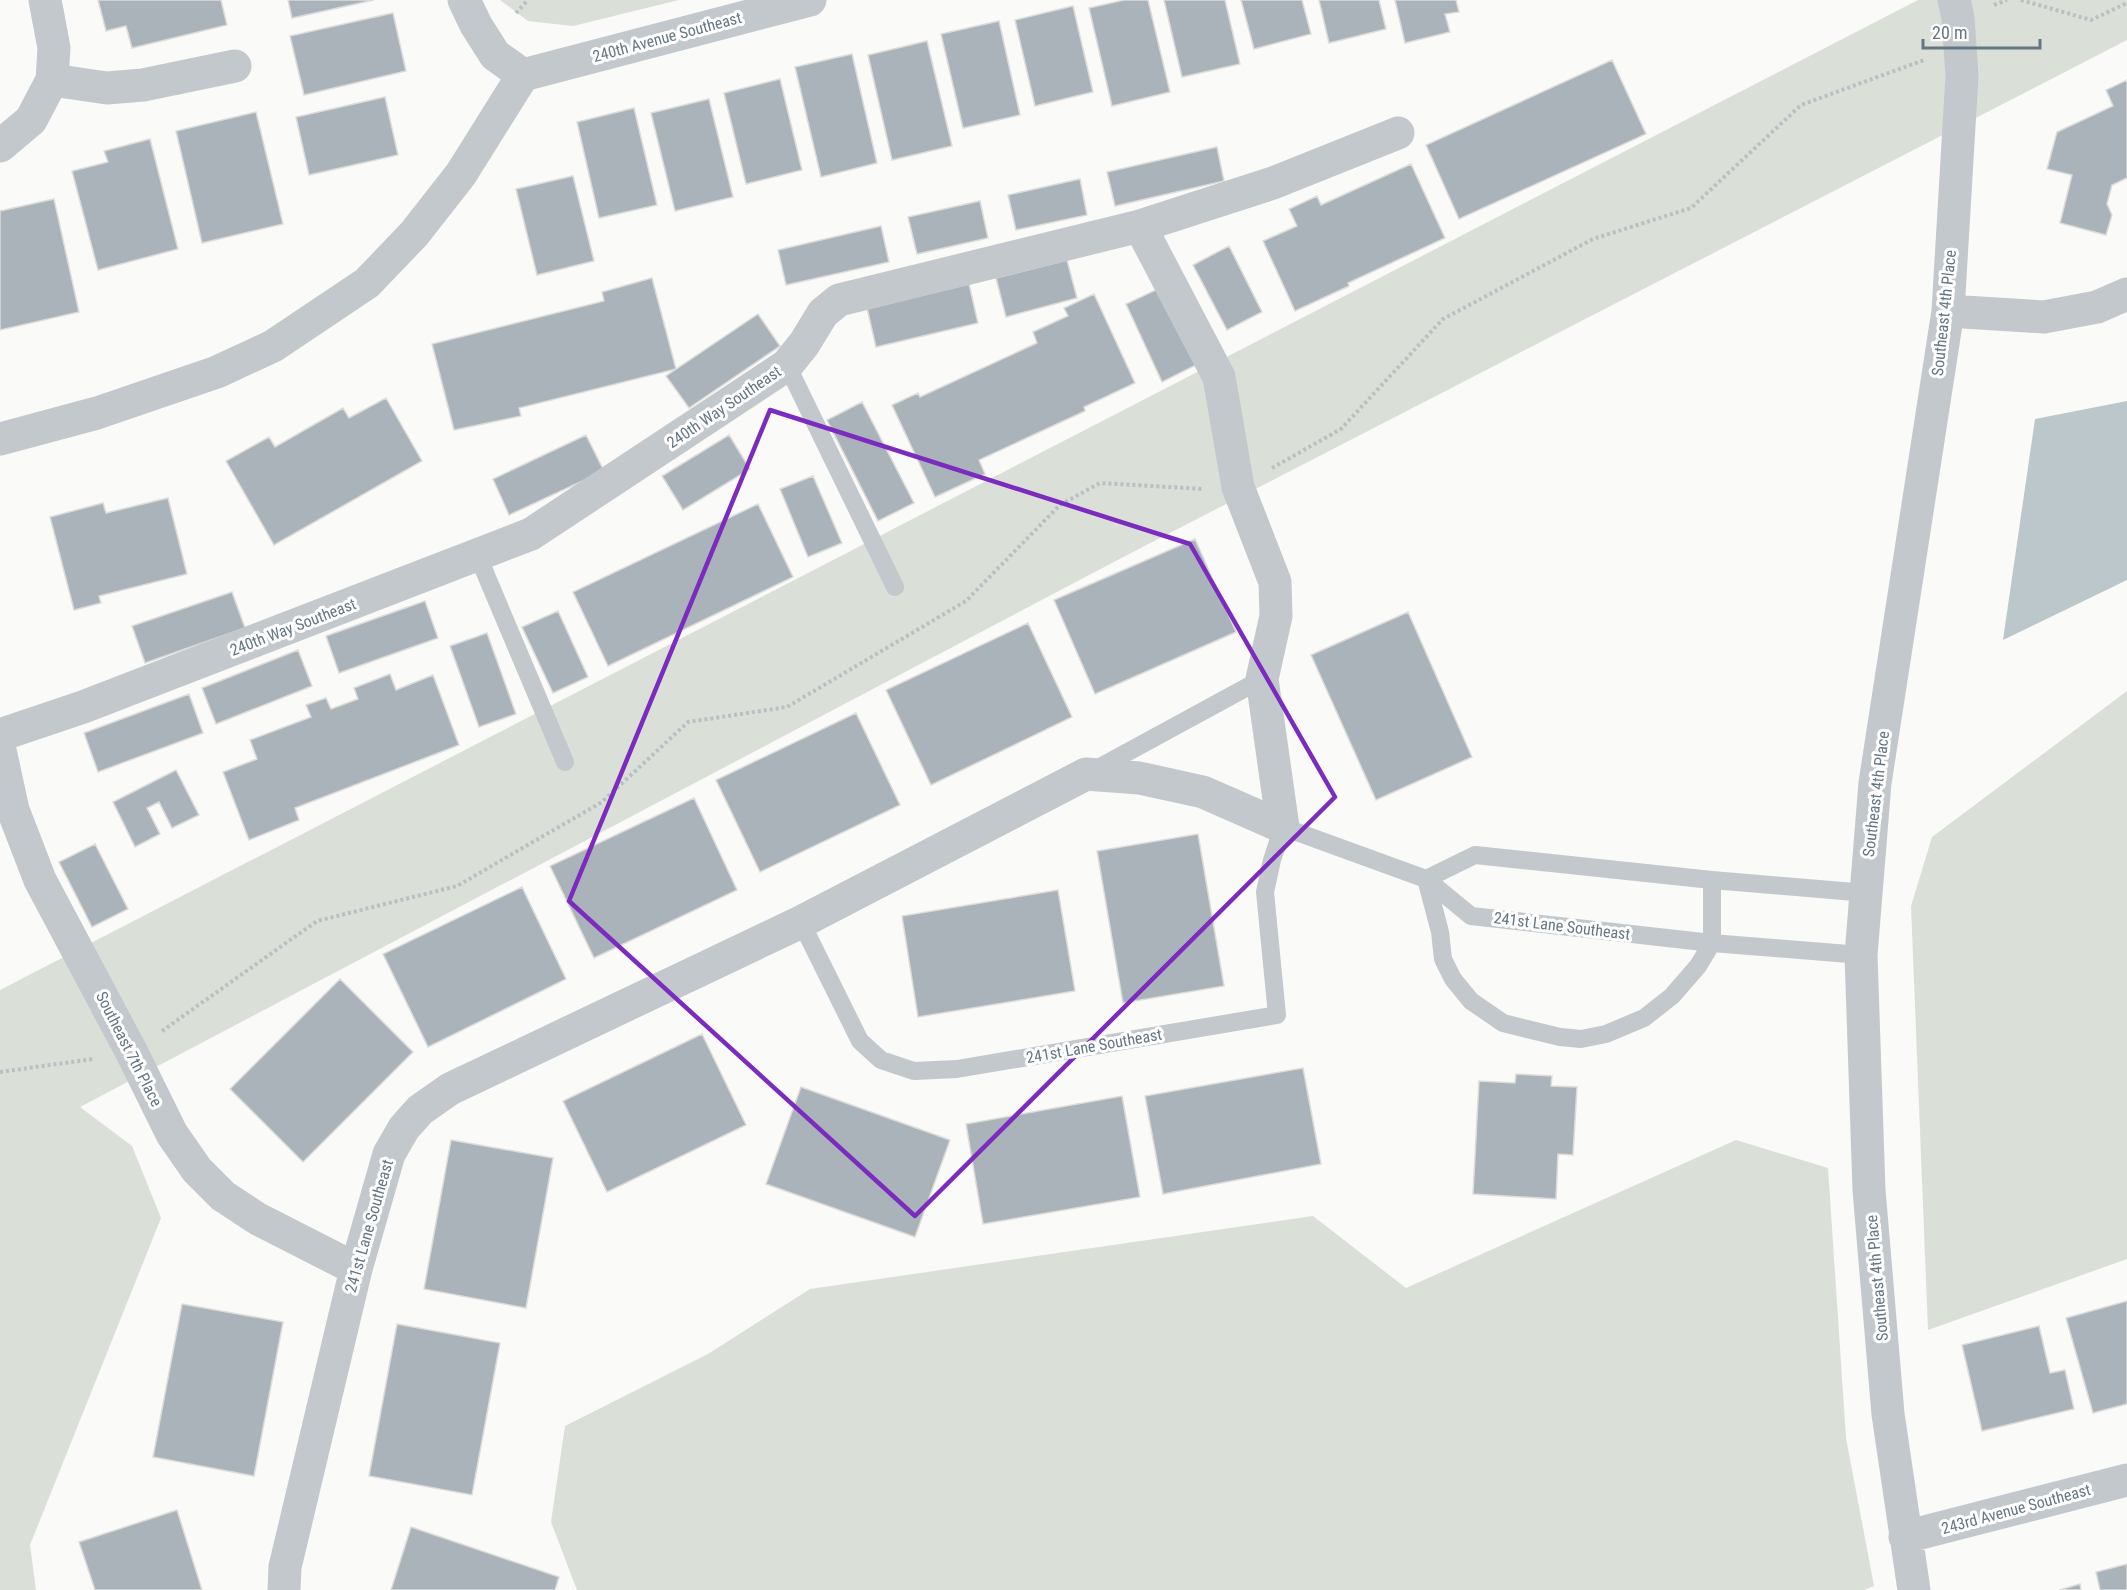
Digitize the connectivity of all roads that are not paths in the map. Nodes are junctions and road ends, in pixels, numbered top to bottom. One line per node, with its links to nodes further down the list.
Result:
1 (45, 0): 7 (street)
2 (464, 0): 6 (street)
3 (810, 0): 6 (street, 240th Avenue Southeast)
4 (1956, 9): 12 (street, Southeast 4th Place)
5 (235, 66): 7 (street)
6 (524, 75): 14 (street)
7 (52, 81): 9 (street)
8 (1398, 133): 10 (street, 240th Way Southeast)
9 (0, 146)
10 (1140, 226): 13 (street, 240th Way Southeast); 17 (street, 241st Lane Southeast)
11 (2127, 294): 12 (street)
12 (1948, 311): 25 (street, Southeast 4th Place)
13 (787, 365): 15 (street, 240th Way Southeast); 16 (lane)
14 (0, 439)
15 (478, 556): 18 (street, 240th Way Southeast); 20 (lane)
16 (896, 587)
17 (1262, 679): 21 (lane); 22 (street, 241st Lane Southeast)
18 (0, 735)
19 (0, 750): 29 (street, Southeast 7th Place)
20 (565, 762)
21 (1086, 774): 22 (street, 241st Lane Southeast); 26 (street, 241st Lane Southeast)
22 (1283, 827): 23 (lane, 241st Lane Southeast); 26 (lane, 241st Lane Southeast)
23 (1426, 879): 24 (lane); 27 (lane, 241st Lane Southeast); 27 (lane)
24 (1712, 880): 25 (lane); 27 (lane)
25 (1866, 893): 28 (street, Southeast 4th Place)
26 (801, 922): 29 (street, 241st Lane Southeast)
27 (1712, 943): 28 (lane, 241st Lane Southeast)
28 (1861, 955): 31 (street, Southeast 4th Place)
29 (356, 1269): 32 (street, 241st Lane Southeast)
30 (2127, 1480): 31 (street, 243rd Avenue Southeast)
31 (1905, 1538): 33 (street, Southeast 4th Place)
32 (284, 1590)
33 (1914, 1590)

